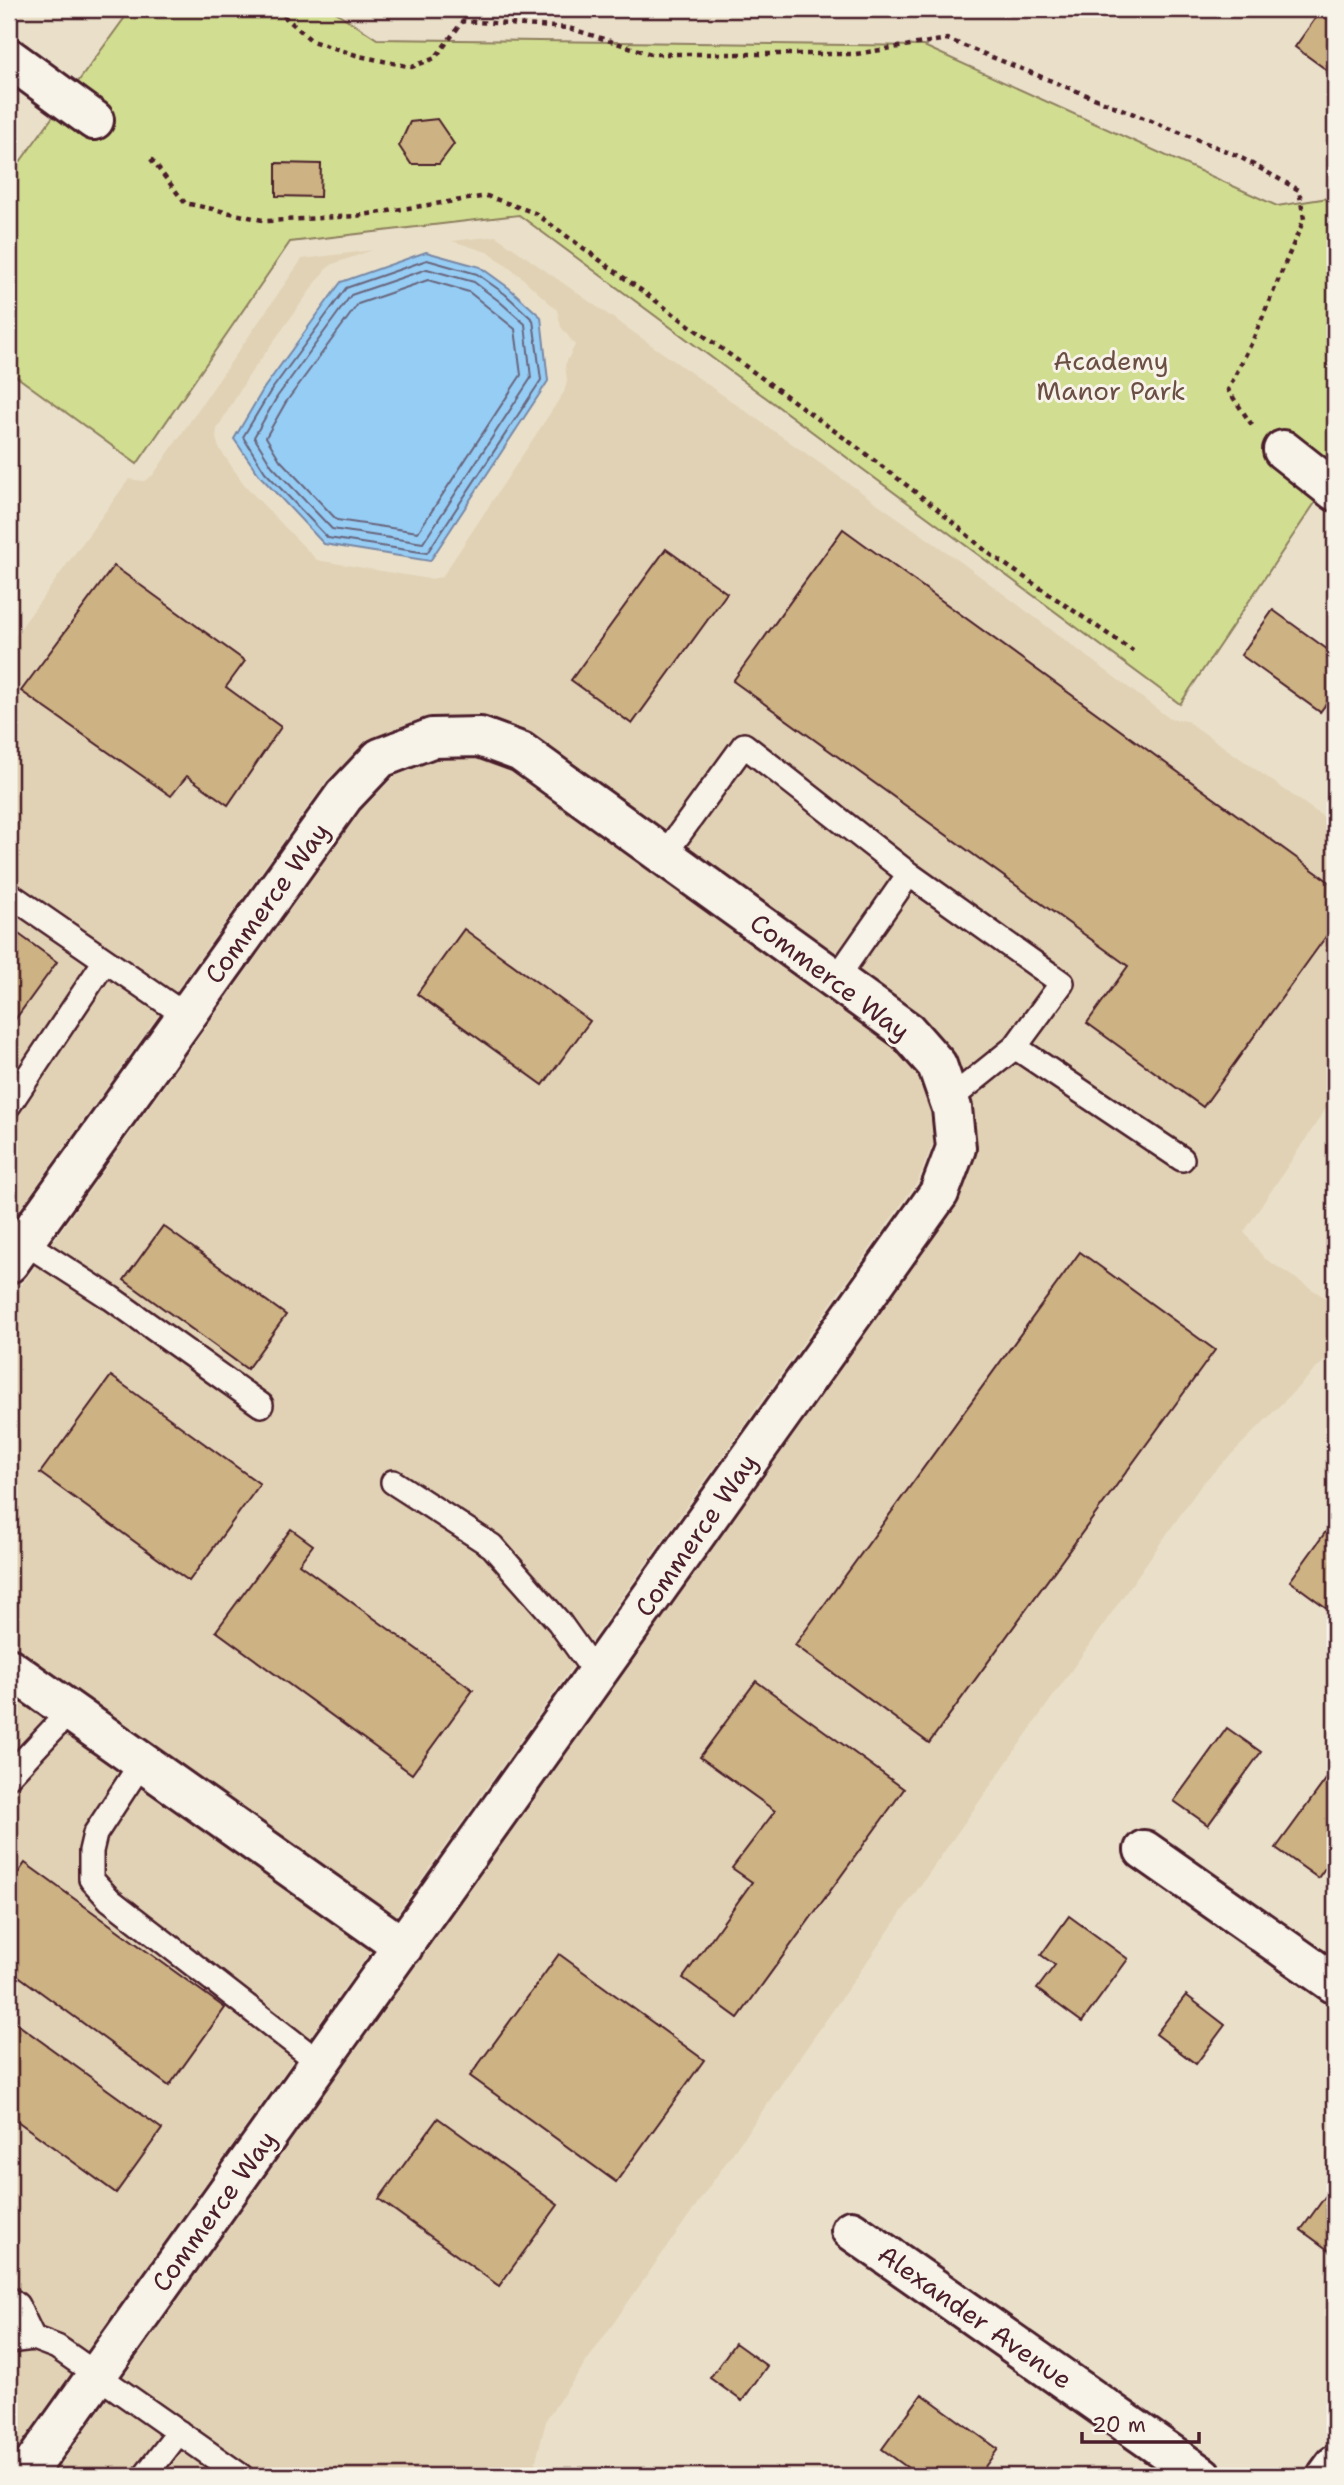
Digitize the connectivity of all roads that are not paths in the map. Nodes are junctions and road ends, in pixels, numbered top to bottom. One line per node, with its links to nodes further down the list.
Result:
1 (9, 58): 2 (street)
2 (94, 120)
3 (1283, 450): 4 (street)
4 (1335, 491)
5 (664, 855): 6 (lane); 9 (street, Commerce Way); 10 (street, Commerce Way)
6 (909, 874): 9 (lane); 11 (lane)
7 (9, 894): 8 (lane)
8 (105, 961): 10 (lane); 13 (lane)
9 (835, 979): 12 (street, Commerce Way)
10 (186, 1016): 15 (street, Commerce Way)
11 (1015, 1047): 12 (lane); 14 (lane)
12 (949, 1100): 19 (street, Commerce Way)
13 (9, 1105)
14 (1182, 1159)
15 (16, 1252): 16 (lane)
16 (261, 1405)
17 (393, 1482): 19 (lane)
18 (9, 1668): 20 (street)
19 (596, 1674): 24 (street, Commerce Way)
20 (70, 1711): 21 (street); 22 (lane)
21 (142, 1762): 24 (street); 26 (lane)
22 (9, 1776)
23 (1144, 1850): 25 (street)
24 (403, 1947): 26 (street, Commerce Way)
25 (1335, 1984)
26 (320, 2063): 31 (street, Commerce Way)
27 (851, 2230): 37 (street, Alexander Avenue)
28 (9, 2299): 29 (lane)
29 (33, 2338): 30 (lane); 31 (lane)
30 (9, 2341)
31 (97, 2374): 32 (lane); 34 (street, Commerce Way)
32 (179, 2432): 35 (lane); 36 (lane)
33 (1335, 2465): 38 (street)
34 (25, 2476)
35 (145, 2476)
36 (241, 2476)
37 (1202, 2476)
38 (1327, 2476)

